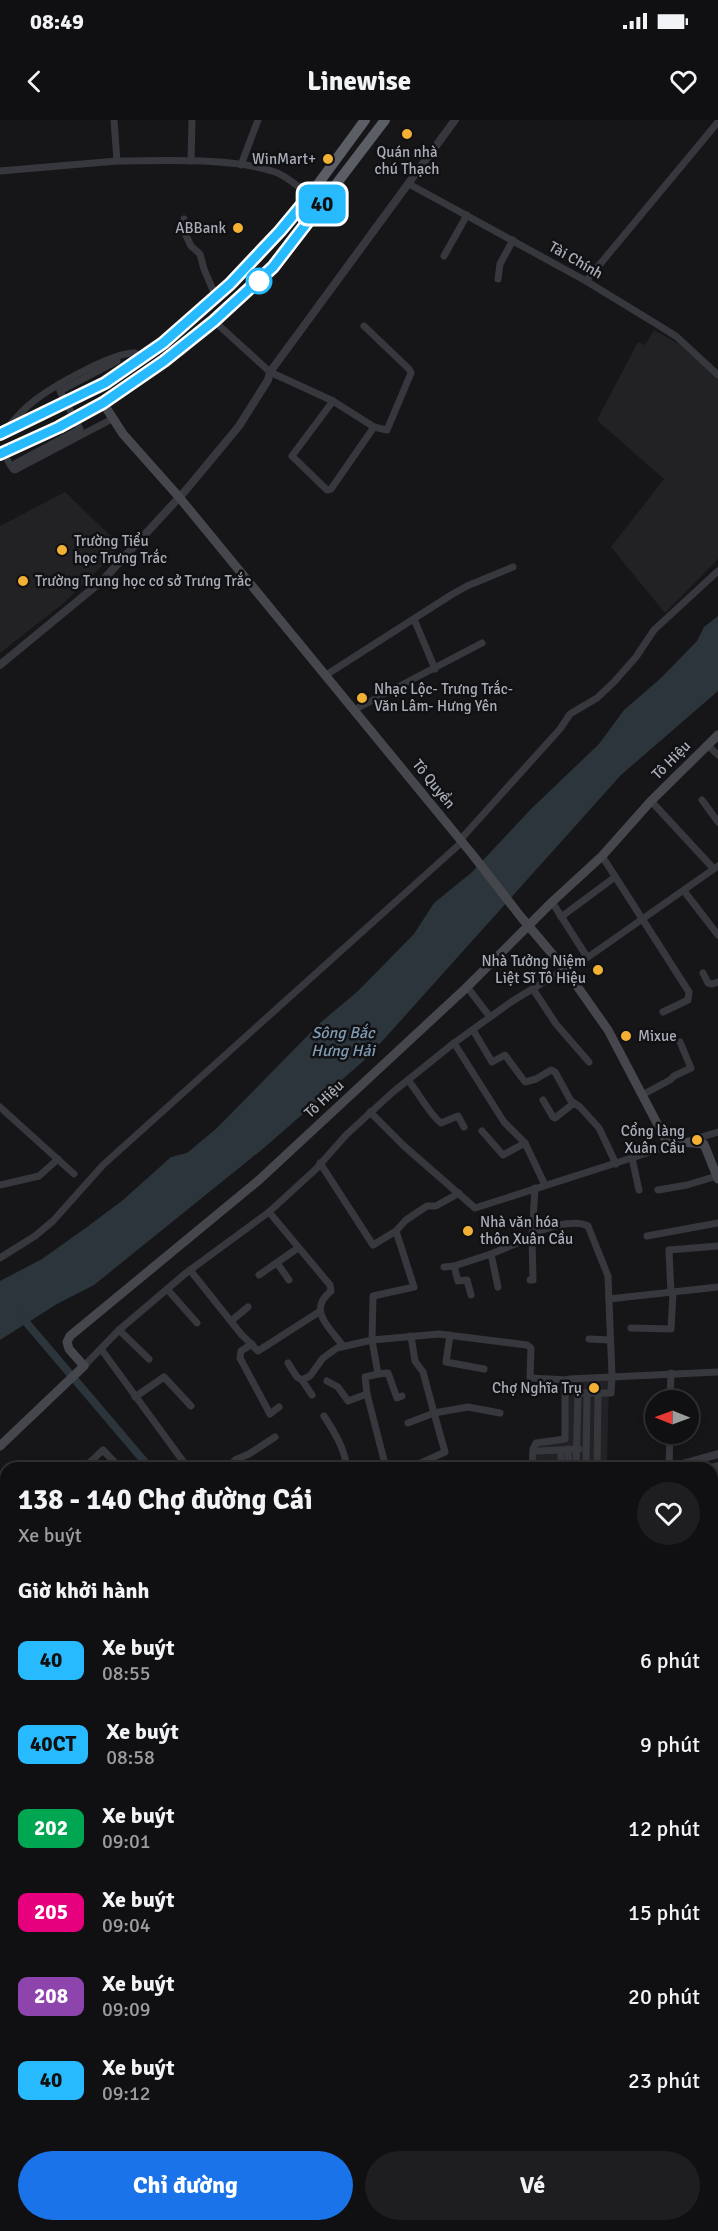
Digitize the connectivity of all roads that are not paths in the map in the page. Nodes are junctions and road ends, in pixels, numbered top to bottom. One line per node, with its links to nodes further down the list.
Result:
1 (114, 120): 8 (street)
2 (192, 120): 9 (street)
3 (258, 120): 10 (street)
4 (384, 120): 14 (highway)
5 (455, 120): 12 (street)
6 (718, 122): 20 (street)
7 (362, 123): 13 (highway)
8 (117, 161): 9 (street); 11 (street)
9 (191, 161): 10 (street)
10 (242, 165): 13 (street)
11 (0, 171)
12 (409, 184): 15 (street, Tài Chính); 26 (street)
13 (310, 195): 14 (highway); 21 (highway)
14 (323, 202): 22 (highway)
15 (467, 215): 17 (street, Tài Chính); 18 (street)
16 (184, 219): 21 (street)
17 (513, 240): 19 (street); 20 (street, Tài Chính)
18 (444, 256)
19 (498, 279)
20 (586, 281): 27 (street, Tài Chính)
21 (215, 295): 24 (highway)
22 (214, 321): 26 (street); 29 (highway)
23 (364, 326): 31 (street)
24 (163, 343): 25 (street); 32 (highway)
25 (135, 353): 32 (street); 33 (street, bridge)
26 (270, 372): 28 (street); 34 (street)
27 (718, 375)
28 (333, 401): 31 (street); 31 (street)
29 (103, 403): 30 (main road, Tô Quyền); 33 (highway)
30 (112, 419): 33 (street); 34 (main road, Tô Quyền)
31 (374, 427)
32 (2, 433)
33 (3, 457)
34 (179, 497): 39 (street); 41 (main road, Tô Quyền)
35 (513, 567): 37 (street)
36 (718, 571): 49 (street)
37 (414, 619): 40 (street); 41 (street)
38 (482, 643): 40 (street)
39 (0, 665)
40 (435, 669): 42 (street)
41 (326, 675): 42 (main road, Tô Quyền)
42 (354, 710): 49 (main road, Tô Quyền)
43 (718, 735): 44 (main road, Tô Hiệu)
44 (707, 745): 45 (street); 47 (main road, Tô Hiệu)
45 (718, 755)
46 (702, 800): 48 (street)
47 (651, 801): 50 (main road, Tô Hiệu); 51 (street)
48 (718, 822)
49 (461, 841): 57 (main road, Tô Quyền); 107 (street)
50 (602, 856): 52 (street); 54 (main road, Tô Hiệu)
51 (716, 867): 53 (street)
52 (615, 877): 55 (street); 56 (street)
53 (684, 891): 56 (street); 58 (street)
54 (552, 902): 55 (street); 57 (main road, Tô Hiệu)
55 (561, 917): 59 (street)
56 (641, 920): 59 (street); 65 (street)
57 (529, 926): 60 (main road, Tô Quyền); 63 (main road, Tô Hiệu)
58 (718, 935)
59 (587, 957): 60 (street)
60 (566, 969): 64 (street); 74 (main road, Tô Quyền)
61 (703, 973): 62 (street)
62 (718, 982)
63 (468, 987): 66 (street); 137 (main road, Tô Hiệu)
64 (533, 989): 66 (street); 72 (street)
65 (663, 1012)
66 (490, 1017): 67 (street)
67 (473, 1030): 69 (street); 71 (street)
68 (680, 1042): 74 (street)
69 (453, 1044): 73 (street); 83 (street)
70 (500, 1046): 71 (street)
71 (505, 1055): 76 (street)
72 (589, 1062)
73 (408, 1080): 78 (street); 79 (street)
74 (642, 1095): 84 (main road, Tô Quyền)
75 (543, 1100): 76 (street)
76 (574, 1103): 88 (street)
77 (0, 1107): 86 (street)
78 (370, 1112): 87 (street); 96 (street)
79 (464, 1127)
80 (482, 1131): 83 (street)
81 (718, 1132): 82 (street)
82 (703, 1140): 84 (main road); 90 (main road)
83 (525, 1143): 92 (street)
84 (669, 1146): 85 (street)
85 (632, 1158): 88 (street); 94 (street)
86 (58, 1159): 89 (street); 91 (street)
87 (320, 1163): 97 (street); 101 (street)
88 (616, 1164): 92 (street)
89 (74, 1174)
90 (717, 1178): 95 (street)
91 (0, 1185)
92 (545, 1185): 93 (street)
93 (535, 1188): 96 (street); 102 (street)
94 (639, 1190)
95 (658, 1190)
96 (459, 1193): 101 (street)
97 (269, 1212): 105 (street); 111 (street)
98 (703, 1216): 100 (street)
99 (718, 1223): 100 (street)
100 (705, 1225): 103 (street)
101 (396, 1231): 130 (street)
102 (532, 1235): 106 (street); 114 (street); 120 (street)
103 (647, 1236)
104 (718, 1246): 118 (street)
105 (298, 1248): 108 (street); 122 (street)
106 (491, 1254): 109 (street); 115 (street)
107 (0, 1258)
108 (277, 1263): 112 (street); 113 (street)
109 (454, 1266): 110 (street); 119 (street)
110 (444, 1267)
111 (190, 1270): 117 (street); 123 (street)
112 (259, 1275)
113 (289, 1280)
114 (530, 1280)
115 (498, 1287)
116 (718, 1287): 118 (street)
117 (167, 1289): 124 (street); 126 (street)
118 (672, 1293): 120 (street); 125 (street)
119 (471, 1295)
120 (609, 1299): 131 (street)
121 (248, 1307): 123 (street)
122 (319, 1312): 132 (street); 133 (street)
123 (231, 1321): 132 (street)
124 (197, 1323)
125 (631, 1328)
126 (119, 1330): 134 (street); 135 (street)
127 (411, 1335): 128 (street); 130 (street); 158 (street)
128 (450, 1335): 138 (street); 144 (street)
129 (589, 1339): 131 (street)
130 (372, 1340): 133 (street); 141 (street)
131 (610, 1340): 142 (street)
132 (252, 1344): 157 (street)
133 (343, 1346): 143 (street)
134 (101, 1348): 137 (street); 152 (street)
135 (149, 1359)
136 (288, 1363): 143 (street)
137 (82, 1368): 171 (main road)
138 (484, 1369)
139 (718, 1372): 140 (street)
140 (671, 1373): 142 (street); 146 (street)
141 (378, 1374): 149 (street); 151 (street)
142 (612, 1376): 144 (street); 148 (street)
143 (302, 1380): 150 (street)
144 (568, 1380): 169 (street)
145 (327, 1381): 149 (street)
146 (670, 1390)
147 (587, 1393): 148 (street); 154 (street); 155 (street)
148 (598, 1393): 156 (street)
149 (367, 1394): 183 (street)
150 (312, 1395)
151 (402, 1396)
152 (135, 1397): 153 (street); 180 (street)
153 (191, 1406)
154 (577, 1406): 155 (street); 161 (street)
155 (587, 1406): 156 (street); 162 (street)
156 (598, 1406): 163 (street)
157 (279, 1407)
158 (434, 1413): 159 (street); 164 (street); 177 (street)
159 (500, 1413)
160 (324, 1416): 182 (street)
161 (577, 1420): 162 (street); 165 (street)
162 (586, 1420): 163 (street); 166 (street)
163 (597, 1420): 168 (street)
164 (408, 1423)
165 (577, 1435): 166 (street); 169 (street); 173 (street)
166 (586, 1436): 168 (street); 174 (street)
167 (275, 1437): 181 (street)
168 (598, 1437): 172 (street)
169 (565, 1439): 184 (street)
170 (670, 1444): 189 (street)
171 (0, 1446)
172 (600, 1448): 174 (street); 188 (street)
173 (569, 1449): 174 (street); 175 (street); 185 (street); 186 (street)
174 (586, 1449): 187 (street)
175 (539, 1451)
176 (718, 1454): 190 (street)
177 (425, 1461)
178 (90, 1462): 179 (street)
179 (114, 1462)
180 (184, 1462)
181 (233, 1462)
182 (346, 1462)
183 (384, 1462)
184 (532, 1462)
185 (569, 1462)
186 (569, 1462)
187 (586, 1462)
188 (599, 1462)
189 (669, 1462)
190 (690, 1462)

